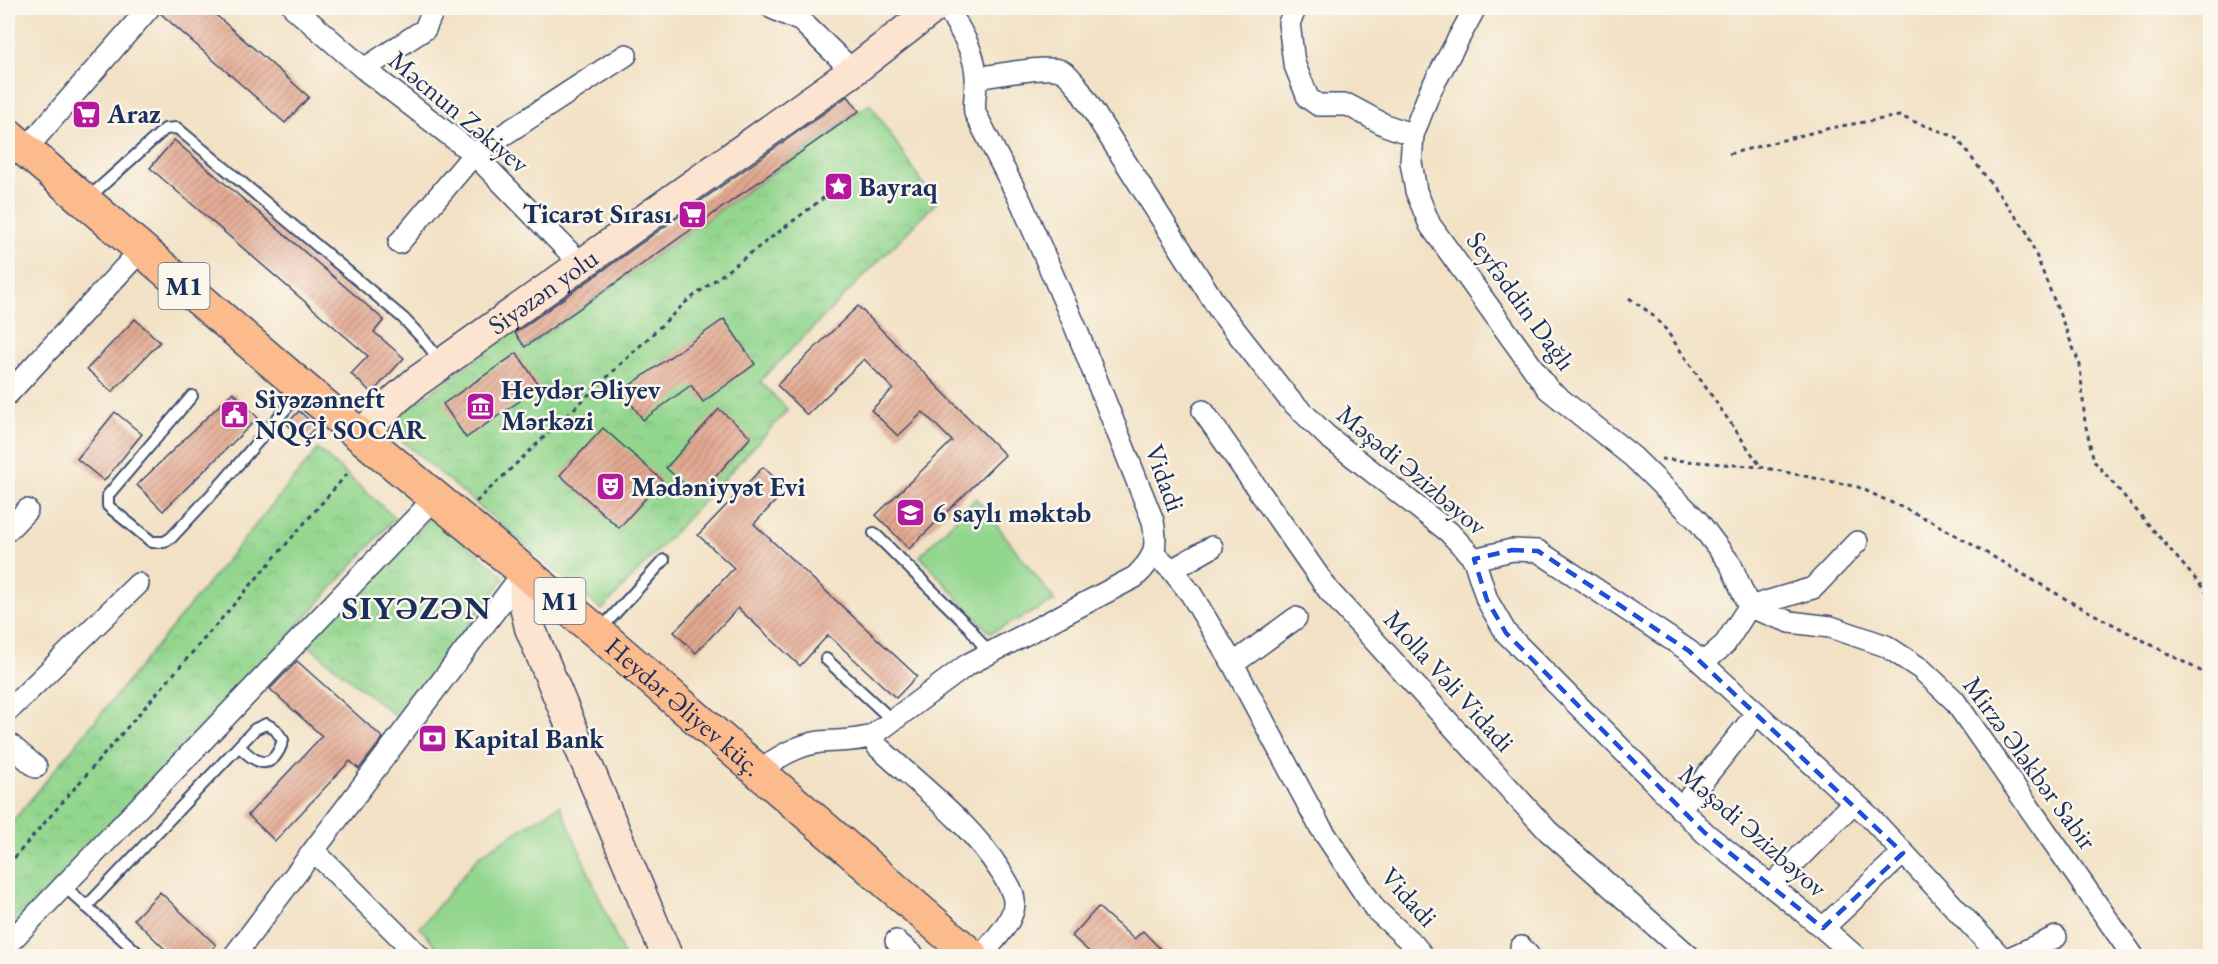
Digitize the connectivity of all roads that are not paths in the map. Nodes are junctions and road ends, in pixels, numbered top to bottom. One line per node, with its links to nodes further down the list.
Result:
1 (149, 8): 14 (street)
2 (294, 8): 10 (street, Məcnun Zəkiyev)
3 (434, 8): 10 (street)
4 (772, 8): 11 (street)
5 (948, 8): 12 (street, Vidadi)
6 (1296, 8): 13 (street)
7 (1475, 8): 13 (street, Seyfəddin Dağlı)
8 (923, 11): 11 (street, Siyəzən yolu)
9 (626, 55): 15 (street)
10 (364, 69): 15 (street, Məcnun Zəkiyev)
11 (853, 71): 19 (street, Siyəzən yolu)
12 (976, 78): 32 (street, Vidadi); 33 (street, Məşədi Əzizbəyov)
13 (1413, 135): 38 (street, Seyfəddin Dağlı)
14 (13, 142): 16 (main road, Heydər Əliyev küç. / M1)
15 (474, 154): 17 (street); 19 (street, Məcnun Zəkiyev)
16 (84, 201): 18 (main road, Heydər Əliyev küç. / M1); 20 (lane)
17 (399, 243)
18 (141, 250): 21 (main road, Heydər Əliyev küç. / M1); 22 (street)
19 (582, 264): 20 (street, Siyəzən yolu)
20 (442, 364): 25 (street, Siyəzən yolu)
21 (303, 388): 23 (lane); 25 (main road, Heydər Əliyev küç. / M1)
22 (8, 394)
23 (192, 396)
24 (1203, 411): 72 (street, Molla Vəli Vidadi)
25 (362, 434): 26 (main road, Heydər Əliyev küç. / M1)
26 (436, 497): 36 (main road, Heydər Əliyev küç. / M1); 57 (street)
27 (27, 510): 28 (street)
28 (8, 530)
29 (874, 533): 41 (lane)
30 (1857, 542): 38 (street)
31 (1212, 548): 35 (street)
32 (1154, 554): 35 (street, Vidadi); 41 (street)
33 (1474, 559): 43 (street); 54 (street, Məşədi Əzizbəyov)
34 (664, 560): 40 (lane)
35 (1172, 570): 44 (street, Vidadi)
36 (524, 572): 40 (main road, Heydər Əliyev küç. / M1); 55 (street); 67 (street)
37 (138, 584): 45 (street)
38 (1749, 607): 43 (street); 76 (street, Mirzə Ələkbər Sabir)
39 (1296, 618): 44 (street)
40 (597, 632): 52 (main road, Heydər Əliyev küç. / M1)
41 (987, 653): 47 (street)
42 (826, 659): 47 (lane)
43 (1703, 663): 46 (street)
44 (1233, 664): 71 (street, Vidadi)
45 (8, 711)
46 (1757, 713): 53 (street); 54 (street)
47 (893, 721): 48 (street)
48 (872, 736): 52 (street); 70 (street)
49 (8, 743): 51 (street)
50 (239, 746): 59 (lane)
51 (36, 768)
52 (756, 772): 69 (main road, Heydər Əliyev küç. / M1)
53 (1854, 802): 56 (street); 58 (street)
54 (1680, 809): 58 (street, Məşədi Əzizbəyov)
55 (315, 852): 65 (street); 66 (street)
56 (1903, 852): 60 (street); 74 (street)
57 (63, 885): 59 (lane); 63 (street)
58 (1771, 886): 60 (street, Məşədi Əzizbəyov)
59 (86, 907): 64 (lane)
60 (1823, 928): 73 (street, Məşədi Əzizbəyov)
61 (2056, 937): 75 (street)
62 (896, 941): 68 (street)
63 (8, 944)
64 (141, 957)
65 (234, 957)
66 (419, 957)
67 (667, 957)
68 (914, 957)
69 (972, 957)
70 (981, 957)
71 (1423, 957)
72 (1689, 957)
73 (1855, 957)
74 (2000, 957)
75 (2014, 957)
76 (2133, 957)

